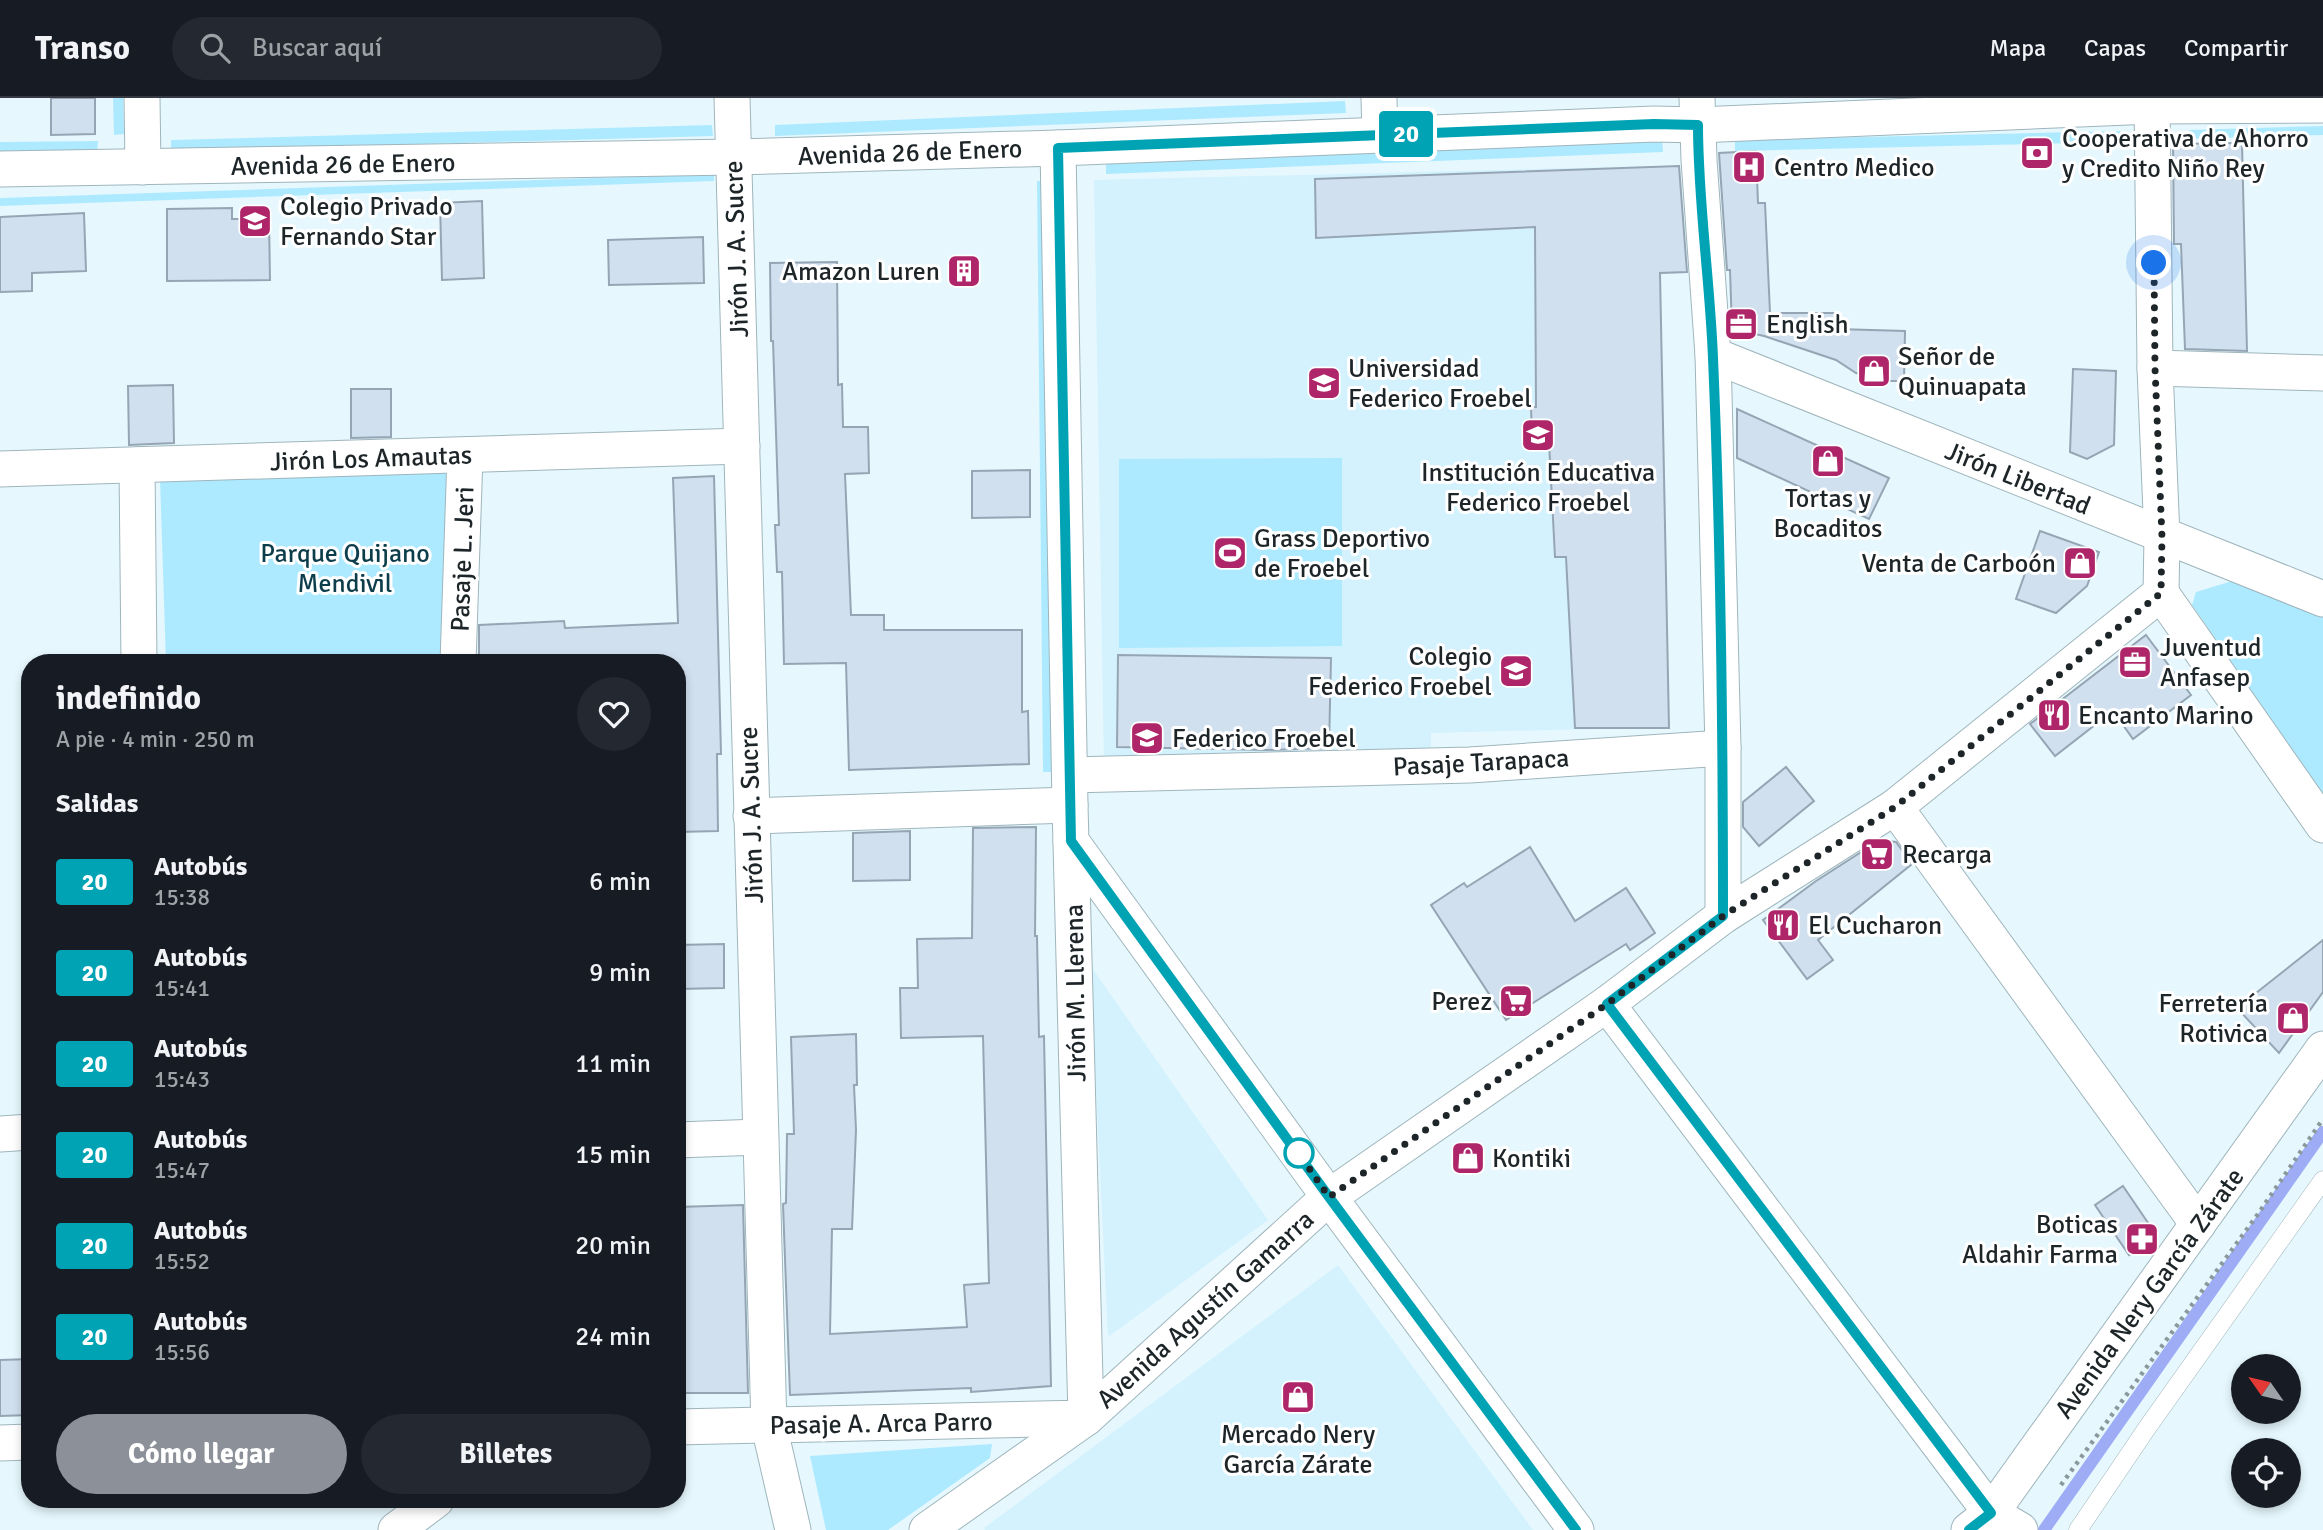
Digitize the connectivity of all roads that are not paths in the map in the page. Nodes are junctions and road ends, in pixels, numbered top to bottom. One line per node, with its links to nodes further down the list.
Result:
1 (142, 98): 10 (street)
2 (732, 98): 9 (street, Jirón J. A. Sucre)
3 (1379, 98): 7 (street)
4 (2152, 102): 5 (street, Avenida 26 de Enero); 6 (street, Avenida 26 de Enero); 13 (street)
5 (2323, 105)
6 (1698, 112): 7 (street, Avenida 26 de Enero); 12 (street)
7 (1380, 135): 8 (street, Avenida 26 de Enero)
8 (1058, 148): 9 (street, Avenida 26 de Enero); 25 (street, Jirón M. Llerena)
9 (733, 157): 10 (street, Avenida 26 de Enero); 15 (street, Jirón J. A. Sucre)
10 (143, 167): 11 (street, Avenida 26 de Enero)
11 (0, 169)
12 (1713, 355): 19 (street, Jirón Libertad); 24 (street)
13 (2155, 368): 14 (street); 19 (street)
14 (2323, 373)
15 (742, 446): 16 (street, Jirón Los Amautas); 27 (street, Jirón J. A. Sucre)
16 (465, 455): 17 (street, Jirón Los Amautas); 23 (street, Pasaje L. Jeri)
17 (137, 465): 18 (street, Jirón Los Amautas); 22 (street)
18 (0, 469)
19 (2162, 537): 20 (street); 21 (street, Jirón Libertad)
20 (2161, 593): 26 (street, Avenida Agustín Gamarra); 28 (street)
21 (2323, 599)
22 (139, 654)
23 (458, 654)
24 (1723, 748): 25 (street, Pasaje Tarapaca); 30 (street)
25 (1070, 790): 27 (street, Pasaje Tarapaca); 29 (street, Jirón M. Llerena)
26 (1895, 807): 30 (street, Avenida Agustín Gamarra); 39 (street)
27 (751, 816): 35 (street, Jirón J. A. Sucre)
28 (2323, 825)
29 (1071, 841): 38 (street); 40 (street, Jirón M. Llerena)
30 (1723, 916): 31 (street, Avenida Agustín Gamarra)
31 (1607, 1004): 38 (street, Avenida Agustín Gamarra); 46 (street)
32 (2323, 1049): 39 (street, Avenida Nery García Zárate)
33 (21, 1133): 34 (street)
34 (0, 1134)
35 (760, 1137): 36 (street); 41 (street, Jirón J. A. Sucre)
36 (686, 1140)
37 (2323, 1180): 51 (lane)
38 (1329, 1197): 40 (street, Avenida Agustín Gamarra); 50 (street)
39 (2198, 1224): 46 (street, Avenida Nery García Zárate)
40 (1086, 1418): 41 (street, Pasaje A. Arca Parro); 49 (street, Avenida Agustín Gamarra)
41 (769, 1426): 42 (street, Pasaje A. Arca Parro); 48 (street, Jirón J. A. Sucre)
42 (686, 1427)
43 (21, 1442): 44 (street)
44 (0, 1443)
45 (425, 1508): 47 (street)
46 (1993, 1524)
47 (396, 1530)
48 (793, 1530)
49 (927, 1530)
50 (1576, 1530)
51 (2078, 1530)

